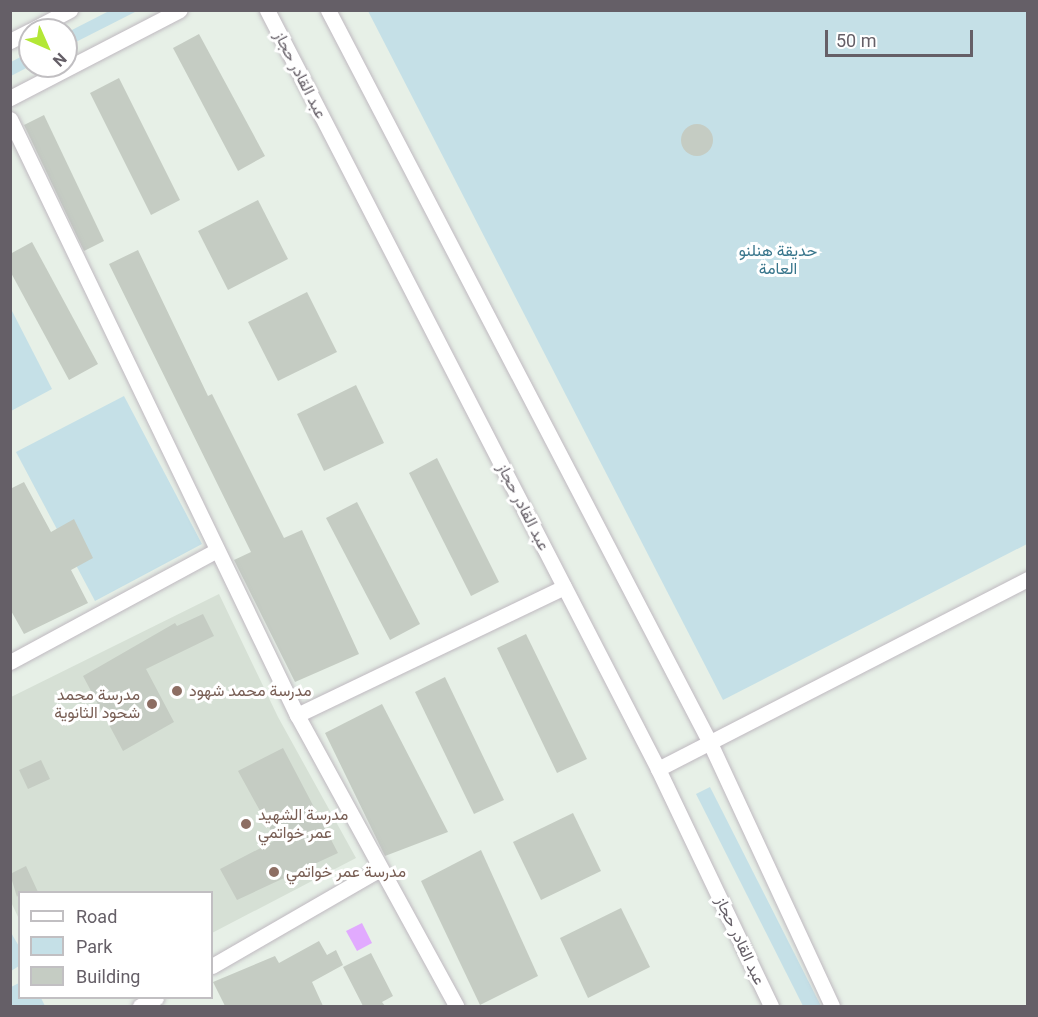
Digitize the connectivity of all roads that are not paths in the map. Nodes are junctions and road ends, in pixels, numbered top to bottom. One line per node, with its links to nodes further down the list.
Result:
1 (70, 10): 5 (street)
2 (180, 10): 6 (street)
3 (267, 10): 10 (street, عبد القادر حجاز)
4 (328, 10): 13 (street)
5 (55, 18)
6 (10, 98)
7 (10, 119): 8 (street)
8 (217, 550): 11 (street); 12 (street)
9 (1028, 579): 13 (street)
10 (564, 587): 12 (street); 14 (street, عبد القادر حجاز)
11 (10, 662)
12 (297, 715): 15 (street)
13 (710, 743): 14 (street); 21 (street)
14 (658, 768): 20 (street, عبد القادر حجاز)
15 (380, 869): 16 (street); 19 (street)
16 (213, 965)
17 (154, 999): 18 (street)
18 (140, 1006)
19 (456, 1006)
20 (771, 1006)
21 (832, 1006)

